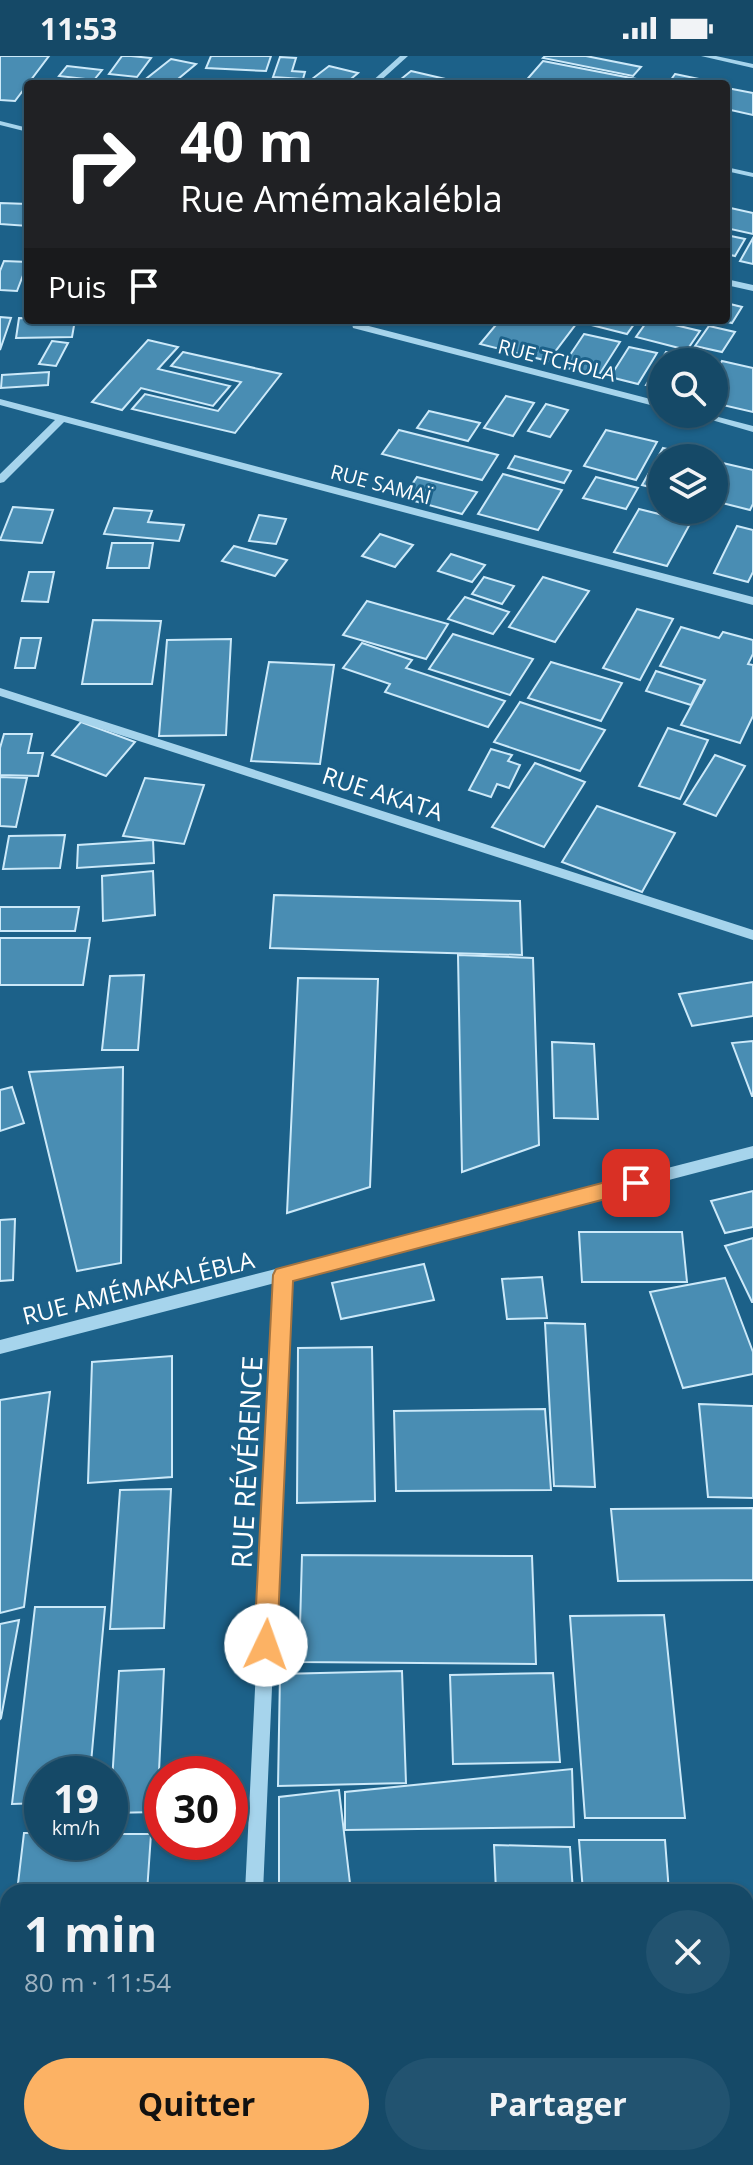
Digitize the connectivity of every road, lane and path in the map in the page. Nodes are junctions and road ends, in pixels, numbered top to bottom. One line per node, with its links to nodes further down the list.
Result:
1 (404, 56): 4 (street)
2 (705, 56): 3 (street)
3 (753, 66)
4 (377, 80)
5 (0, 123): 6 (street)
6 (24, 129)
7 (730, 170): 8 (street)
8 (753, 175)
9 (730, 283): 10 (street)
10 (753, 288)
11 (356, 324): 12 (street, RUE TCHOLA)
12 (648, 401)
13 (0, 402): 14 (street, RUE SAMAÏ)
14 (62, 418): 17 (street); 18 (street, RUE SAMAÏ)
15 (728, 422): 16 (street)
16 (753, 429)
17 (0, 480)
18 (753, 601)
19 (0, 692): 20 (street, RUE AKATA)
20 (753, 935)
21 (753, 1152): 22 (street, RUE AMÉMAKALÉBLA)
22 (283, 1275): 23 (street, RUE AMÉMAKALÉBLA); 24 (street, RUE RÉVÉRENCE)
23 (0, 1347)
24 (254, 1884)

